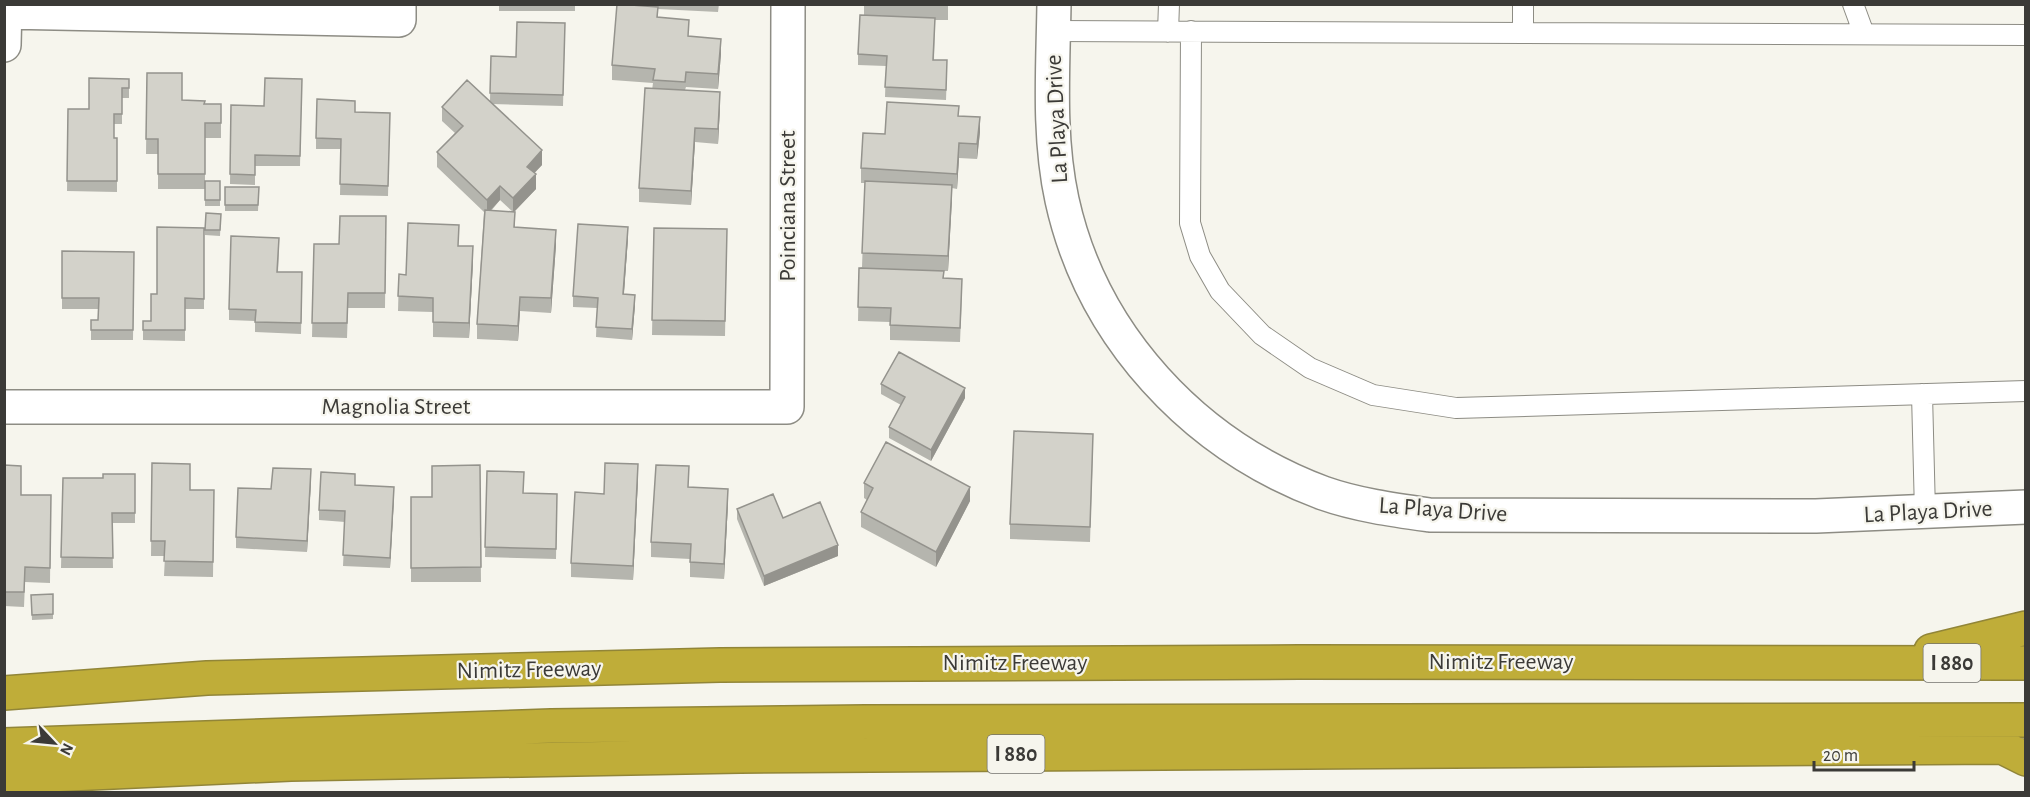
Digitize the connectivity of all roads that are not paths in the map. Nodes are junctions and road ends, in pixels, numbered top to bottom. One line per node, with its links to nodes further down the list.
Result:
1 (5, 4): 7 (street)
2 (399, 4): 7 (street)
3 (788, 4): 18 (street, Poinciana Street)
4 (1169, 4): 10 (lane)
5 (1523, 4): 11 (lane)
6 (1853, 4): 12 (lane)
7 (5, 12): 14 (street)
8 (1054, 18): 10 (lane); 20 (street, La Playa Drive)
9 (1191, 31): 10 (lane); 11 (lane); 16 (lane)
10 (1168, 32)
11 (1523, 33): 12 (lane)
12 (1864, 34): 13 (lane)
13 (2025, 35)
14 (4, 45)
15 (2025, 391): 16 (lane)
16 (1922, 394): 20 (lane)
17 (4, 407): 18 (street, Magnolia Street)
18 (787, 407)
19 (2025, 507): 20 (street, La Playa Drive)
20 (1925, 512)
21 (2025, 628): 22 (highway)
22 (1879, 663): 23 (highway, Nimitz Freeway / I 880); 24 (highway, Nimitz Freeway / I 880)
23 (2025, 663)
24 (4, 693)
25 (2025, 720): 26 (highway, I 880)
26 (4, 744)
27 (2025, 759): 28 (highway, I 880)
28 (4, 777)

